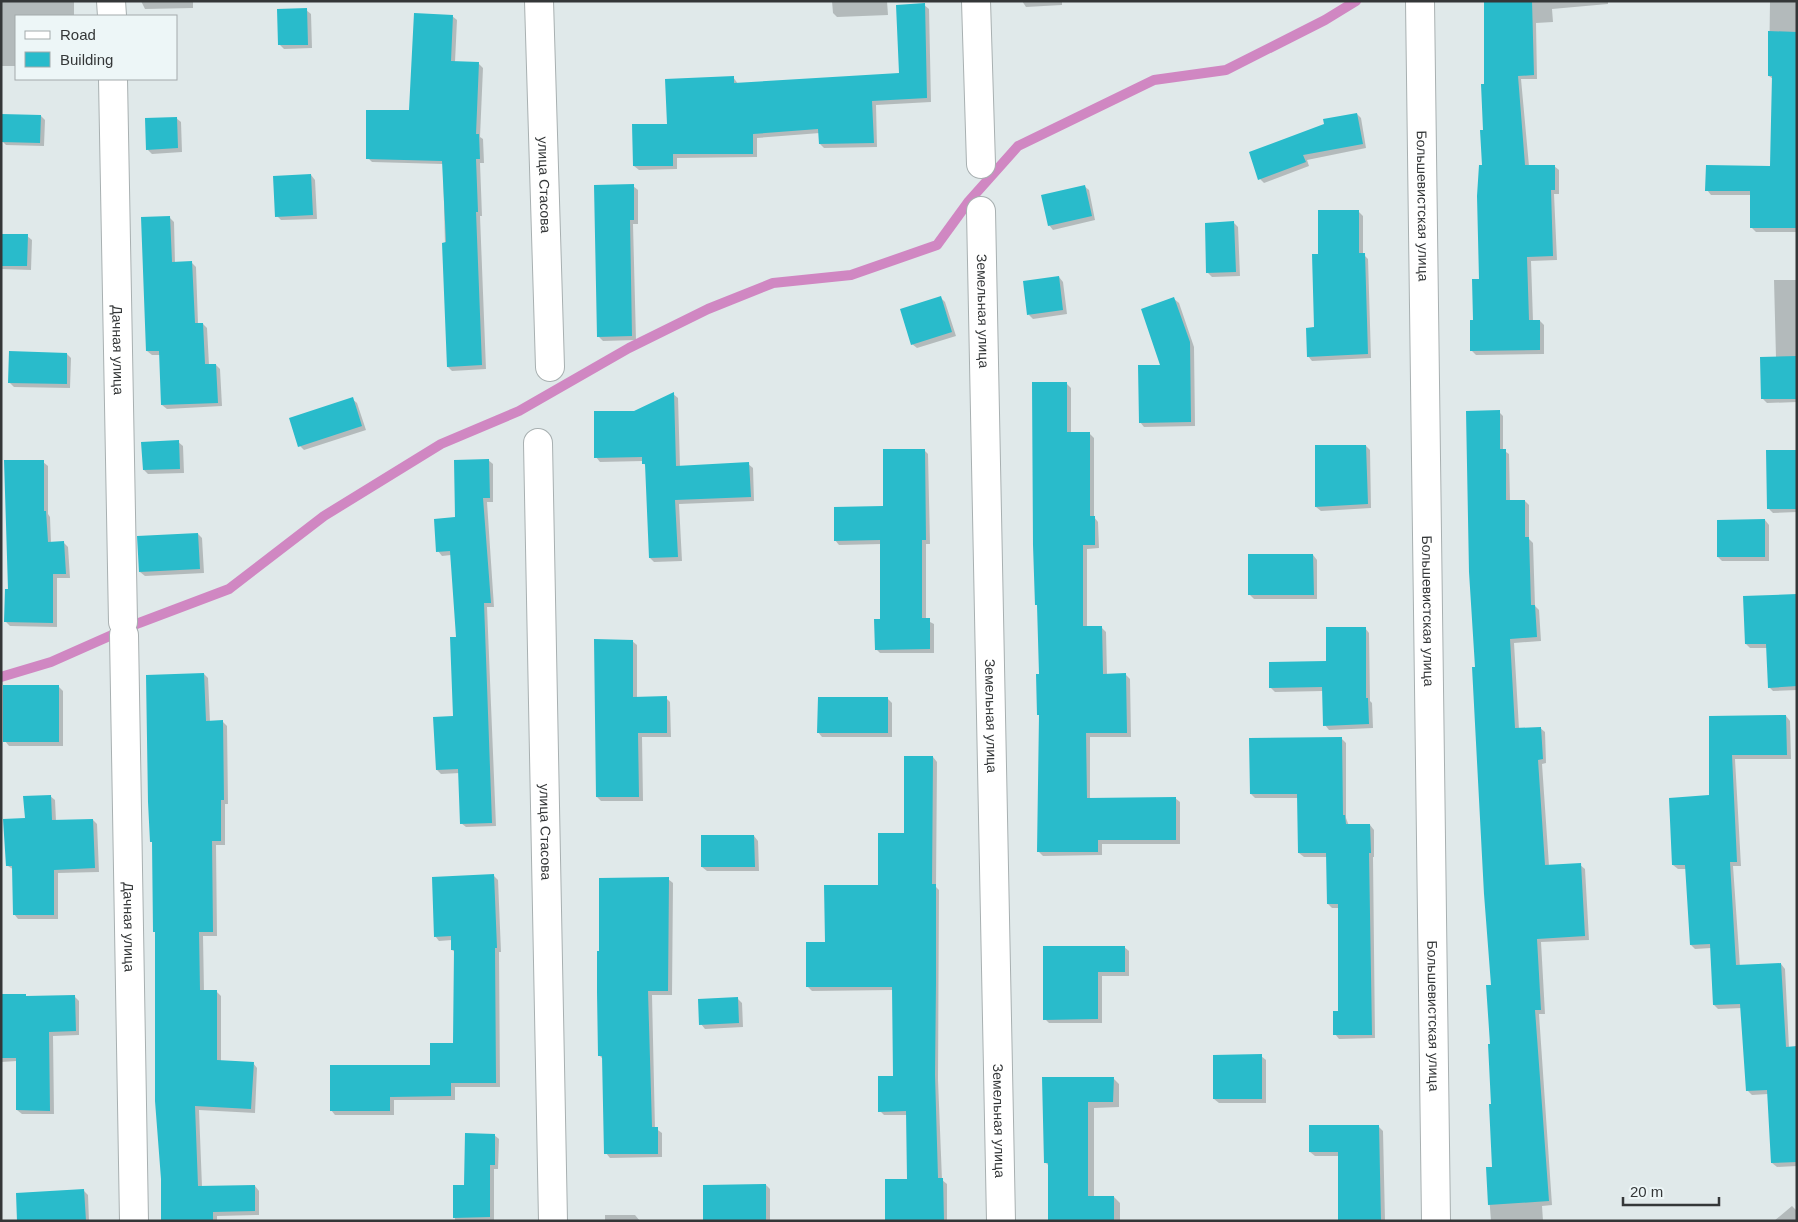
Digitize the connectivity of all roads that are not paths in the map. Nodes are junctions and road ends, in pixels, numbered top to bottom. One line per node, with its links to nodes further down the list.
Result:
1 (111, 1): 5 (street)
2 (539, 1): 9 (street, улица Стасова)
3 (976, 1): 7 (street)
4 (1420, 1): 14 (street, Большевистская улица)
5 (112, 15)
6 (113, 80): 11 (street, Дачная улица)
7 (981, 164)
8 (981, 211): 13 (street, Земельная улица)
9 (550, 367)
10 (538, 444): 12 (street, улица Стасова)
11 (134, 1221)
12 (553, 1221)
13 (1001, 1221)
14 (1436, 1221)

